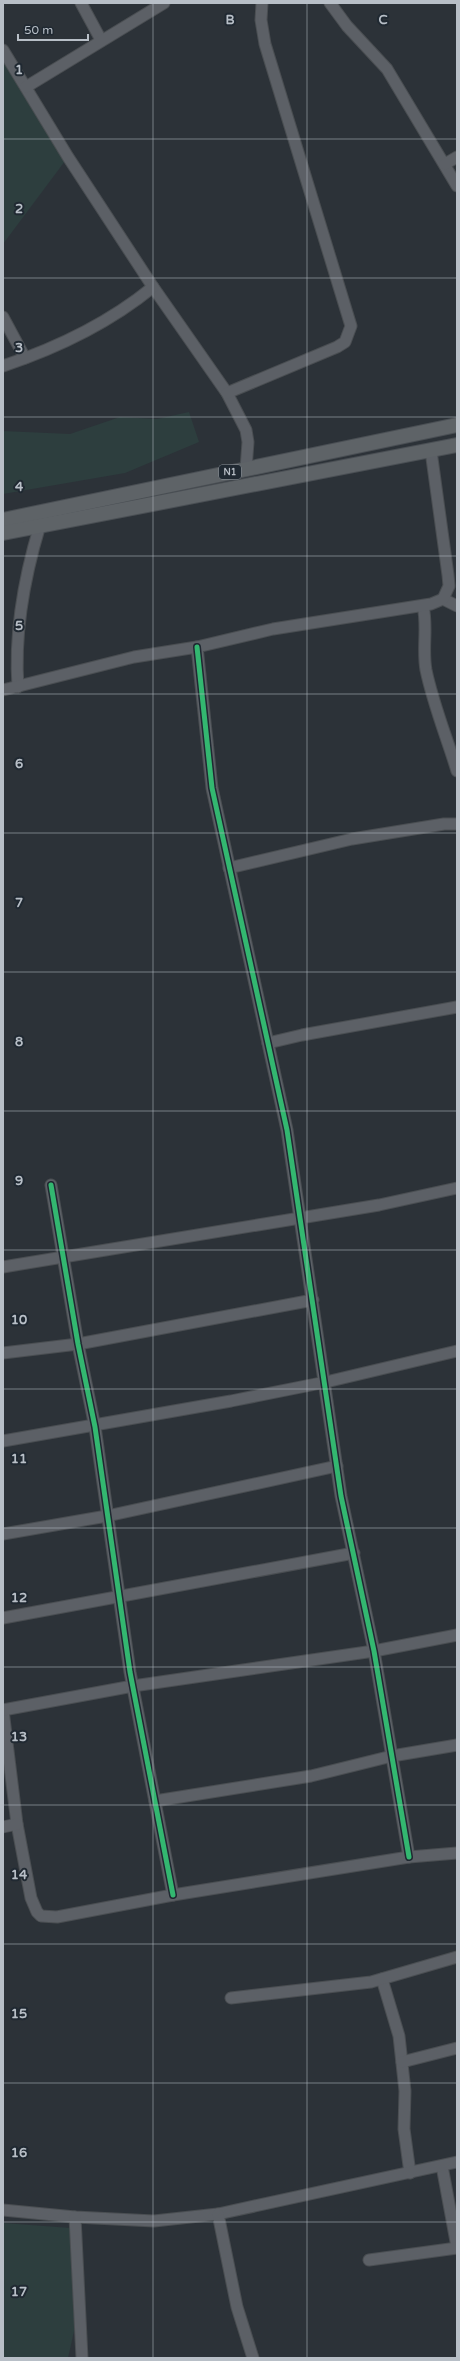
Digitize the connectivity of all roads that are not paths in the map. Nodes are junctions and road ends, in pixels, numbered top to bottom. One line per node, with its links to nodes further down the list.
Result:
1 (81, 3): 5 (street)
2 (164, 3): 5 (street)
3 (262, 3): 15 (street)
4 (330, 3): 9 (street)
5 (101, 40): 7 (street)
6 (3, 50): 7 (street)
7 (26, 87): 11 (street)
8 (457, 157): 9 (street)
9 (445, 164): 10 (street)
10 (457, 186)
11 (153, 287): 13 (street); 15 (street)
12 (3, 316): 13 (street)
13 (25, 358): 14 (street)
14 (3, 366)
15 (227, 393): 19 (street)
16 (457, 425): 19 (main road, N1)
17 (457, 445): 18 (main road, N1)
18 (431, 451): 21 (main road, N1); 23 (street)
19 (246, 468): 20 (main road, N1)
20 (3, 520)
21 (40, 525): 22 (main road, N1); 27 (street)
22 (3, 533)
23 (444, 599): 24 (street); 25 (street)
24 (423, 606): 26 (street); 29 (street)
25 (457, 606)
26 (197, 647): 27 (street); 31 (street)
27 (18, 687): 28 (street)
28 (3, 690)
29 (457, 771)
30 (457, 824): 31 (street)
31 (229, 868): 33 (street)
32 (457, 1007): 33 (street)
33 (268, 1043): 36 (street)
34 (51, 1185): 37 (street)
35 (457, 1188): 36 (street)
36 (300, 1218): 37 (street); 39 (street)
37 (63, 1256): 38 (street); 40 (street)
38 (3, 1267)
39 (313, 1300): 40 (street); 43 (street)
40 (78, 1344): 41 (street); 44 (street)
41 (3, 1353)
42 (457, 1355): 43 (street)
43 (326, 1382): 44 (street); 46 (street)
44 (95, 1427): 45 (street); 47 (street)
45 (3, 1441)
46 (337, 1466): 47 (street); 49 (street)
47 (107, 1516): 48 (street); 50 (street)
48 (3, 1534)
49 (354, 1554): 50 (street); 53 (street)
50 (118, 1596): 51 (street); 54 (street)
51 (3, 1618)
52 (457, 1635): 53 (street)
53 (374, 1651): 54 (street); 57 (street)
54 (133, 1686): 55 (street); 58 (street)
55 (3, 1710): 59 (street)
56 (457, 1745): 57 (street)
57 (392, 1756): 58 (street); 62 (street)
58 (155, 1801): 63 (street)
59 (17, 1824): 60 (street); 63 (street)
60 (3, 1827)
61 (457, 1853): 62 (street)
62 (409, 1857): 63 (street)
63 (173, 1895)
64 (457, 1957): 65 (street)
65 (382, 1979): 66 (street); 68 (street)
66 (231, 1998)
67 (457, 2048): 68 (street)
68 (402, 2062): 71 (street)
69 (457, 2162): 70 (street)
70 (442, 2166): 71 (street); 75 (street)
71 (410, 2173): 73 (street)
72 (3, 2210): 74 (street)
73 (218, 2214): 74 (street); 78 (street)
74 (75, 2217): 77 (street)
75 (457, 2248): 76 (street)
76 (369, 2260)
77 (82, 2358)
78 (253, 2358)

